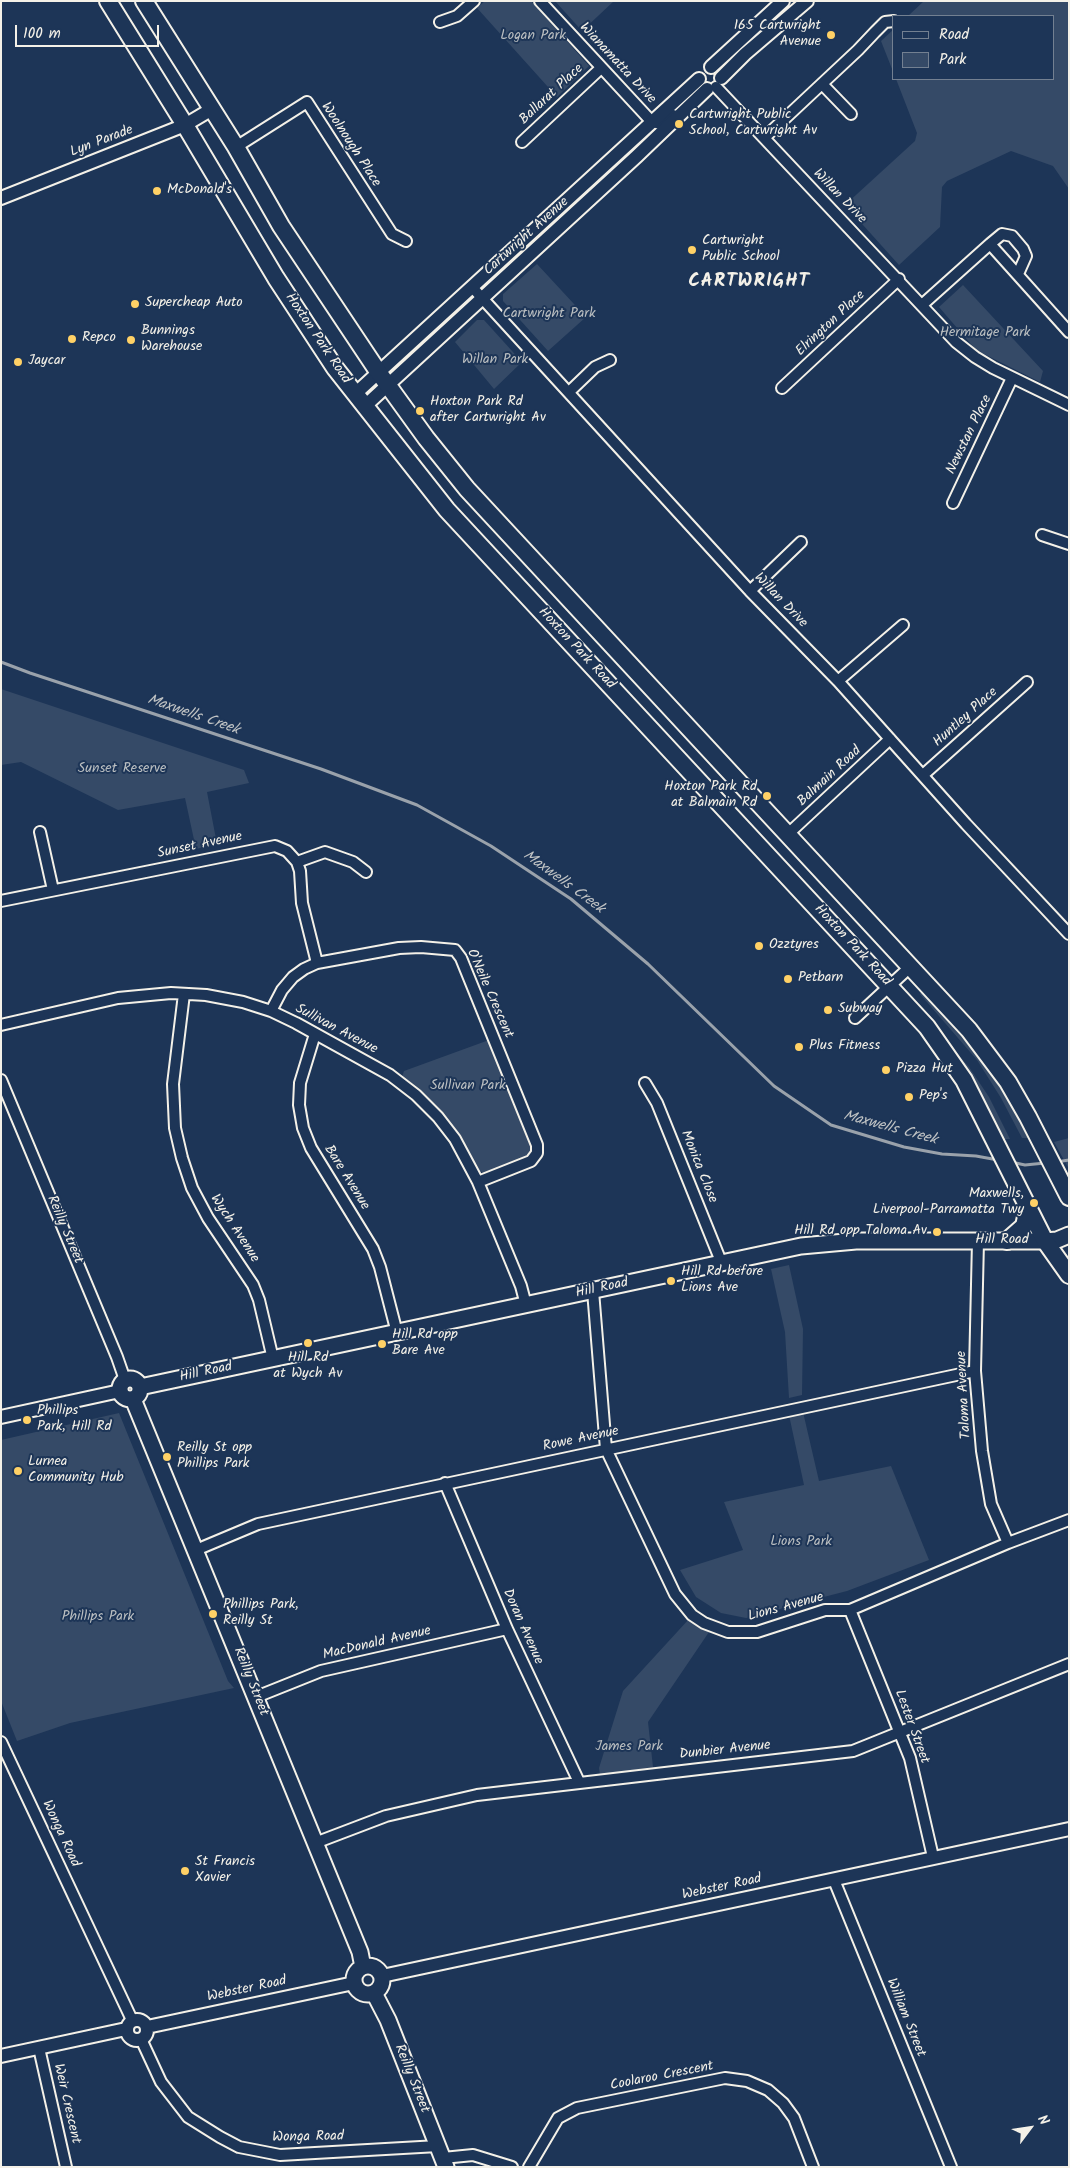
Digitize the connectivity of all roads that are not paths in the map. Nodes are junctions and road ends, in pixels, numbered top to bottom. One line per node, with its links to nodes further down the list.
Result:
1 (108, 1): 16 (main road, Hoxton Park Road)
2 (144, 1): 12 (main road, Hoxton Park Road)
3 (474, 1): 7 (street)
4 (540, 1): 9 (street, Wianamatta Drive)
5 (783, 1): 10 (street)
6 (806, 2): 10 (street, Cartwright Avenue)
7 (440, 22)
8 (890, 22): 11 (street)
9 (601, 68): 15 (street, Wianamatta Drive); 18 (street, Ballarat Place)
10 (711, 83): 13 (street, Cartwright Avenue); 15 (street, Cartwright Avenue); 17 (street, Willan Drive)
11 (822, 84): 14 (street); 17 (street)
12 (212, 109): 16 (street, Lyn Parade); 19 (main road, Hoxton Park Road)
13 (681, 113): 15 (street, Wianamatta Drive); 26 (street, Cartwright Avenue)
14 (851, 114)
15 (652, 122): 25 (street, Cartwright Avenue)
16 (185, 125): 20 (street, Lyn Parade); 34 (main road, Hoxton Park Road)
17 (764, 138): 24 (street, Willan Drive)
18 (522, 142)
19 (236, 147): 21 (street, Woolnough Place); 31 (main road, Hoxton Park Road)
20 (1, 198)
21 (406, 241)
22 (990, 244): 23 (street); 23 (street); 27 (street)
23 (1018, 274): 28 (street)
24 (899, 279): 27 (street, Willan Drive); 32 (street, Elrington Place)
25 (472, 287): 26 (street, Willan Drive); 31 (street, Cartwright Avenue)
26 (482, 298): 31 (street, Cartwright Avenue); 33 (street, Willan Drive)
27 (923, 304): 30 (street, Willan Drive)
28 (1069, 332)
29 (610, 360): 33 (street)
30 (1012, 378): 35 (street, Willan Drive); 36 (street, Newstan Place)
31 (383, 379): 34 (street, Cartwright Avenue); 47 (main road, Hoxton Park Road)
32 (782, 388)
33 (569, 392): 40 (street, Willan Drive)
34 (360, 400): 55 (main road, Hoxton Park Road)
35 (1069, 406)
36 (953, 503)
37 (1042, 535): 39 (street)
38 (801, 542): 40 (street)
39 (1069, 544)
40 (750, 591): 42 (street, Willan Drive)
41 (903, 625): 42 (street)
42 (838, 681): 44 (street, Willan Drive)
43 (1027, 682): 45 (street, Huntley Place)
44 (890, 740): 45 (street, Willan Drive); 47 (street, Balmain Road)
45 (923, 775): 52 (street, Willan Drive)
46 (40, 832): 50 (street)
47 (788, 834): 54 (main road, Hoxton Park Road)
48 (297, 862): 49 (street); 50 (street, Sunset Avenue); 53 (street)
49 (366, 872)
50 (52, 890): 51 (street, Sunset Avenue)
51 (1, 901)
52 (1069, 934)
53 (317, 963): 57 (street, O'Neile Crescent); 63 (street, O'Neile Crescent)
54 (910, 968): 55 (street); 64 (main road, Hoxton Park Road)
55 (890, 986): 58 (street); 65 (main road, Hoxton Park Road)
56 (184, 994): 57 (street, Sullivan Avenue); 59 (street, Sullivan Avenue); 75 (street, Wych Avenue)
57 (271, 1011): 60 (street, Sullivan Avenue)
58 (855, 1018)
59 (1, 1025)
60 (315, 1034): 63 (street, Sullivan Avenue); 74 (street, Bare Avenue)
61 (1, 1080): 77 (street, Reilly Street)
62 (646, 1083): 70 (street, Monica Close)
63 (478, 1182): 73 (street, Sullivan Avenue)
64 (1066, 1192)
65 (1028, 1208): 68 (main road); 69 (main road, Hoxton Park Road)
66 (1069, 1235): 69 (main road, Hill Road)
67 (978, 1241): 68 (main road, Hill Road); 70 (main road, Hill Road); 76 (street, Taloma Avenue)
68 (1007, 1241): 69 (main road, Hill Road)
69 (1045, 1241): 71 (main road, Hoxton Park Road)
70 (722, 1264): 72 (main road, Hill Road)
71 (1069, 1275)
72 (593, 1291): 73 (main road, Hill Road); 80 (street, Lions Avenue)
73 (526, 1305): 74 (main road, Hill Road)
74 (397, 1333): 75 (main road, Hill Road)
75 (273, 1359): 78 (main road, Hill Road)
76 (975, 1370): 80 (street, Rowe Avenue); 83 (street, Taloma Avenue)
77 (122, 1386): 78 (main road); 79 (street)
78 (136, 1393): 84 (main road, Reilly Street)
79 (1, 1417)
80 (606, 1449): 81 (street, Rowe Avenue); 85 (street, Lions Avenue)
81 (445, 1483): 84 (street, Rowe Avenue); 86 (street, Doran Avenue)
82 (1069, 1520): 83 (street, Lions Avenue)
83 (1008, 1543): 85 (street, Lions Avenue)
84 (196, 1550): 88 (main road, Reilly Street)
85 (850, 1610): 89 (street, Lester Street)
86 (507, 1629): 88 (street, MacDonald Avenue); 91 (street, Doran Avenue)
87 (1069, 1664): 89 (street, Dunbier Avenue)
88 (256, 1697): 93 (main road, Reilly Street)
89 (899, 1732): 91 (street, Dunbier Avenue); 94 (street, Lester Street)
90 (1, 1742): 100 (street, Wonga Road)
91 (578, 1782): 93 (street, Dunbier Avenue)
92 (1068, 1831): 94 (street, Webster Road)
93 (316, 1843): 96 (main road, Reilly Street)
94 (933, 1858): 95 (street, Webster Road)
95 (834, 1880): 97 (street, Webster Road); 110 (street, William Street)
96 (363, 1967): 97 (main road); 98 (main road)
97 (382, 1976): 99 (main road)
98 (354, 1983): 99 (main road); 101 (street, Webster Road)
99 (374, 1993): 105 (main road, Reilly Street)
100 (129, 2025): 101 (street); 102 (street); 103 (street)
101 (147, 2027): 102 (street)
102 (140, 2039): 105 (street, Wonga Road)
103 (39, 2048): 104 (street); 106 (street, Weir Crescent)
104 (1, 2056)
105 (442, 2157): 107 (street, Wonga Road)
106 (66, 2167)
107 (512, 2167)
108 (529, 2167): 109 (street, Coolaroo Crescent)
109 (813, 2167)
110 (951, 2167)

